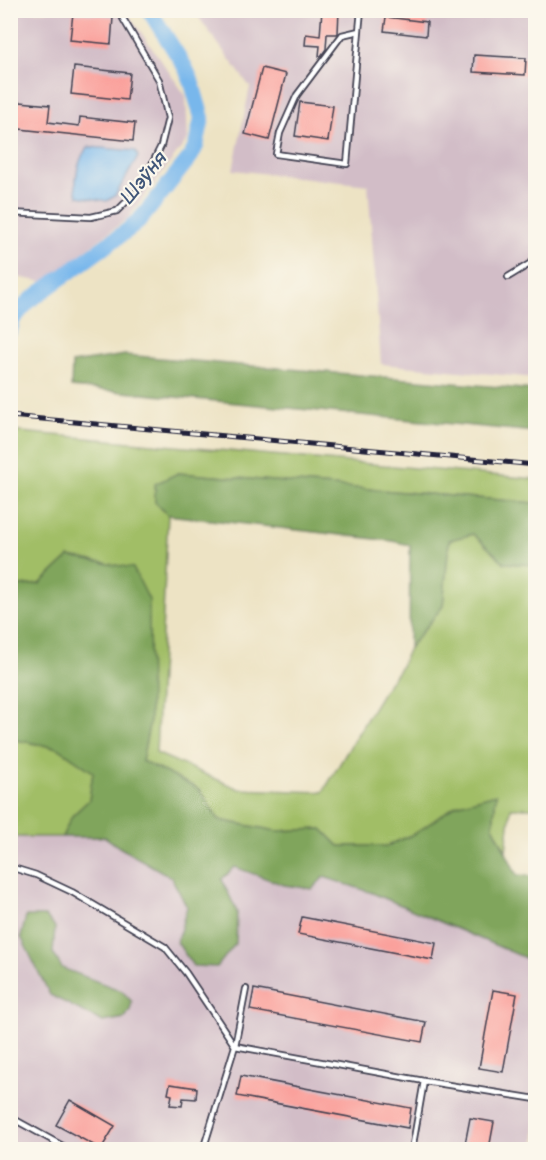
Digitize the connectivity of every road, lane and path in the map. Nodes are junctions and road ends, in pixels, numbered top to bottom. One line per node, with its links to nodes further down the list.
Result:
1 (118, 10): 4 (lane)
2 (361, 10): 3 (lane)
3 (359, 31): 3 (lane)
4 (10, 213)
5 (536, 260): 6 (lane)
6 (508, 277)
7 (10, 867): 9 (lane)
8 (246, 989): 9 (lane)
9 (235, 1046): 10 (lane); 14 (lane)
10 (424, 1081): 11 (lane); 15 (lane)
11 (536, 1099)
12 (10, 1117): 13 (lane)
13 (69, 1149)
14 (203, 1149)
15 (412, 1149)

